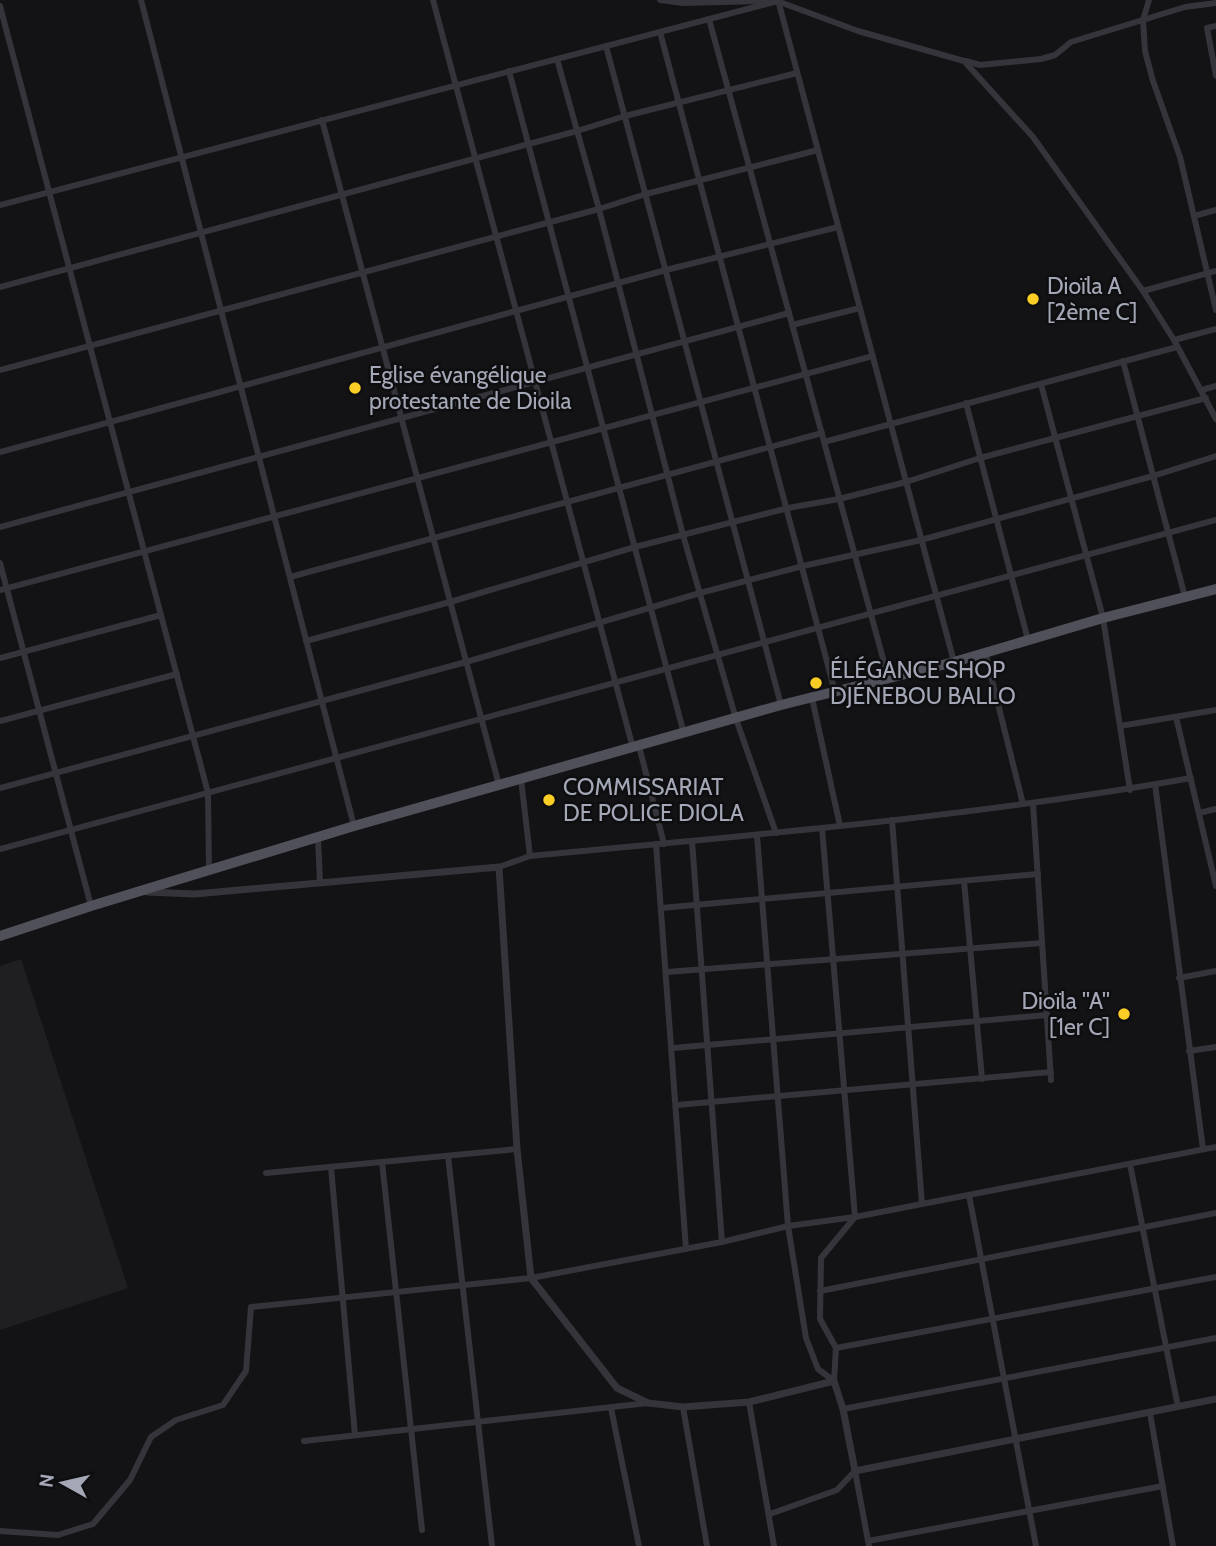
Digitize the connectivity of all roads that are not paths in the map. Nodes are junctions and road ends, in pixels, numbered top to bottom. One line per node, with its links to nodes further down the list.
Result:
1 (141, 0): 26 (street)
2 (433, 0): 18 (street)
3 (660, 0): 4 (street)
4 (778, 0): 8 (street); 14 (street); 16 (street)
5 (1149, 0): 9 (street)
6 (1216, 3): 9 (street)
7 (0, 6): 30 (street)
8 (709, 19): 11 (street); 19 (street)
9 (1143, 20): 14 (street); 36 (street)
10 (1216, 26): 17 (street)
11 (660, 32): 12 (street); 20 (street)
12 (606, 46): 13 (street); 21 (street)
13 (557, 59): 15 (street); 23 (street)
14 (964, 61): 49 (street)
15 (509, 71): 18 (street); 24 (street)
16 (797, 72): 19 (street); 25 (street)
17 (1216, 76)
18 (457, 85): 22 (street); 27 (street)
19 (729, 90): 20 (street); 28 (street)
20 (679, 103): 21 (street); 29 (street)
21 (625, 116): 23 (street); 31 (street)
22 (322, 120): 26 (street); 32 (street)
23 (578, 131): 24 (street); 34 (street)
24 (528, 144): 27 (street); 37 (street)
25 (818, 150): 28 (street); 38 (street)
26 (182, 157): 30 (street); 39 (street)
27 (476, 158): 32 (street); 40 (street)
28 (750, 168): 29 (street); 41 (street)
29 (700, 181): 31 (street); 42 (street)
30 (49, 192): 33 (street); 43 (street)
31 (646, 194): 34 (street); 44 (street)
32 (342, 195): 39 (street); 45 (street)
33 (0, 205)
34 (599, 209): 37 (street); 47 (street)
35 (1216, 210): 36 (street)
36 (1194, 216): 46 (street)
37 (549, 222): 40 (street); 50 (street)
38 (838, 226): 41 (street); 51 (street)
39 (201, 233): 43 (street); 53 (street)
40 (497, 236): 45 (street); 54 (street)
41 (770, 244): 42 (street); 55 (street)
42 (720, 258): 44 (street); 57 (street)
43 (69, 268): 48 (street); 61 (street)
44 (666, 270): 47 (street); 59 (street)
45 (363, 272): 53 (street); 62 (street)
46 (1212, 272): 49 (street); 52 (street)
47 (617, 285): 50 (street); 63 (street)
48 (0, 287)
49 (1143, 291): 60 (street)
50 (569, 298): 54 (street); 66 (street)
51 (860, 308): 56 (street); 64 (street)
52 (1216, 310)
53 (221, 311): 61 (street); 72 (street)
54 (517, 312): 62 (street); 69 (street)
55 (789, 313): 56 (street); 57 (street)
56 (793, 325): 68 (street)
57 (738, 327): 59 (street); 73 (street)
58 (1216, 329): 60 (street)
59 (685, 340): 63 (street); 76 (street)
60 (1176, 343): 65 (street); 74 (street)
61 (90, 346): 67 (street); 82 (street)
62 (383, 349): 72 (street); 80 (street)
63 (635, 353): 66 (street); 78 (street)
64 (873, 356): 68 (street); 83 (street)
65 (1123, 361): 70 (street); 79 (street)
66 (587, 368): 69 (street); 84 (street)
67 (0, 370)
68 (806, 374): 73 (street); 85 (street)
69 (536, 382): 80 (street); 87 (street)
70 (1041, 384): 77 (street); 86 (street)
71 (1216, 386): 74 (street)
72 (241, 387): 82 (street); 92 (street)
73 (755, 388): 76 (street); 89 (street)
74 (1202, 390): 75 (street)
75 (1206, 398): 79 (street); 81 (street)
76 (701, 401): 78 (street); 94 (street)
77 (965, 404): 83 (street); 93 (street)
78 (652, 414): 84 (street); 95 (street)
79 (1137, 416): 86 (street); 96 (street)
80 (402, 418): 92 (street); 97 (street)
81 (1216, 419)
82 (110, 422): 90 (street); 100 (street)
83 (891, 425): 88 (street); 98 (street)
84 (603, 429): 87 (street); 99 (street)
85 (822, 433): 88 (street); 89 (street)
86 (1055, 439): 93 (street); 102 (street)
87 (552, 442): 97 (street); 103 (street)
88 (824, 442): 101 (street)
89 (770, 447): 94 (street); 104 (street)
90 (0, 452)
91 (1216, 456): 96 (street)
92 (259, 457): 100 (street); 105 (street)
93 (980, 458): 98 (street); 106 (street)
94 (716, 460): 95 (street); 108 (street)
95 (668, 475): 99 (street); 111 (street)
96 (1153, 476): 102 (street); 110 (street)
97 (418, 478): 105 (street); 112 (street)
98 (906, 482): 101 (street); 113 (street)
99 (619, 488): 103 (street); 114 (street)
100 (129, 492): 109 (street); 115 (street)
101 (839, 499): 104 (street); 116 (street)
102 (1071, 499): 106 (street); 117 (street)
103 (568, 502): 112 (street); 119 (street)
104 (788, 508): 108 (street); 120 (street)
105 (274, 517): 115 (street); 122 (street)
106 (996, 518): 113 (street); 121 (street)
107 (1216, 520): 110 (street)
108 (734, 522): 111 (street); 123 (street)
109 (0, 527)
110 (1168, 533): 117 (street); 128 (street)
111 (683, 535): 114 (street); 126 (street)
112 (433, 538): 122 (street); 129 (street)
113 (921, 540): 116 (street); 127 (street)
114 (635, 547): 119 (street); 130 (street)
115 (145, 552): 124 (street); 132 (street)
116 (855, 554): 120 (street); 131 (street)
117 (1086, 555): 121 (street); 133 (street)
118 (0, 563): 124 (street)
119 (583, 564): 129 (street); 134 (street)
120 (803, 566): 123 (street); 135 (street)
121 (1011, 575): 127 (street); 137 (street)
122 (290, 577): 138 (street)
123 (748, 580): 126 (street); 136 (street)
124 (3, 589): 139 (street)
125 (1216, 589): 128 (main road)
126 (700, 593): 130 (street); 141 (street)
127 (937, 596): 131 (street); 144 (street)
128 (1185, 597): 133 (main road)
129 (450, 602): 138 (street); 143 (street)
130 (651, 608): 134 (street); 145 (street)
131 (871, 613): 135 (street); 147 (street)
132 (162, 615): 139 (street); 146 (street)
133 (1103, 618): 137 (main road); 159 (street)
134 (599, 622): 143 (street); 148 (street)
135 (818, 628): 136 (street); 149 (street)
136 (764, 640): 141 (street); 152 (street)
137 (1028, 640): 140 (main road)
138 (306, 641): 151 (street)
139 (24, 652): 142 (street); 154 (street)
140 (985, 652): 144 (main road); 173 (street)
141 (718, 655): 145 (street); 157 (street)
142 (0, 658)
143 (466, 662): 151 (street); 156 (street)
144 (954, 662): 147 (main road)
145 (667, 668): 148 (street); 160 (street)
146 (177, 674): 154 (street); 161 (street)
147 (888, 677): 149 (main road)
148 (615, 682): 156 (street); 162 (street)
149 (835, 692): 150 (main road)
150 (812, 698): 152 (main road); 178 (street)
151 (322, 701): 161 (street); 163 (street)
152 (781, 705): 157 (main road)
153 (1216, 710): 155 (street)
154 (39, 711): 158 (street); 164 (street)
155 (1176, 717): 159 (street); 165 (street)
156 (481, 719): 163 (street); 168 (street)
157 (736, 719): 160 (main road); 181 (street)
158 (0, 722)
159 (1120, 726): 170 (street)
160 (684, 734): 162 (main road)
161 (194, 736): 164 (street); 171 (street)
162 (636, 747): 166 (main road); 185 (street)
163 (336, 758): 171 (street); 177 (street)
164 (56, 773): 169 (street); 180 (street)
165 (1191, 778): 167 (street); 175 (street)
166 (521, 779): 168 (main road); 187 (street)
167 (1155, 784): 170 (street); 210 (street)
168 (499, 785): 177 (main road)
169 (0, 788)
170 (1130, 790): 172 (street)
171 (208, 793): 180 (street); 189 (street)
172 (1033, 803): 173 (street); 190 (street)
173 (1023, 804): 176 (street)
174 (1216, 809): 175 (street)
175 (1199, 813): 193 (street)
176 (892, 820): 178 (street); 194 (street)
177 (354, 826): 183 (main road)
178 (840, 826): 179 (street)
179 (822, 828): 181 (street); 196 (street)
180 (71, 830): 186 (street); 198 (street)
181 (776, 833): 182 (street)
182 (757, 836): 184 (street); 197 (street)
183 (318, 838): 189 (main road); 192 (street)
184 (692, 841): 185 (street); 199 (street)
185 (660, 844): 187 (street); 200 (street)
186 (0, 849)
187 (530, 856): 188 (street)
188 (499, 867): 192 (street); 227 (street)
189 (209, 872): 195 (main road)
190 (1038, 874): 191 (street); 202 (street)
191 (964, 881): 194 (street); 203 (street)
192 (320, 882): 195 (street)
193 (1216, 886)
194 (897, 887): 196 (street); 204 (street)
195 (145, 891): 198 (main road)
196 (828, 893): 197 (street); 205 (street)
197 (762, 900): 199 (street); 206 (street)
198 (92, 906): 201 (main road)
199 (696, 906): 200 (street); 207 (street)
200 (662, 908): 209 (street)
201 (0, 936)
202 (1042, 943): 203 (street); 211 (street)
203 (970, 949): 204 (street); 212 (street)
204 (903, 954): 205 (street); 213 (street)
205 (834, 959): 206 (street); 214 (street)
206 (767, 965): 207 (street); 215 (street)
207 (701, 970): 209 (street); 216 (street)
208 (1216, 971): 210 (street)
209 (667, 972): 218 (street)
210 (1179, 978): 219 (street)
211 (1047, 1015): 212 (street); 220 (street)
212 (977, 1021): 213 (street); 220 (street)
213 (909, 1027): 214 (street); 221 (street)
214 (840, 1034): 215 (street); 222 (street)
215 (772, 1040): 216 (street); 223 (street)
216 (707, 1046): 218 (street); 224 (street)
217 (1216, 1047): 219 (street)
218 (673, 1048): 225 (street)
219 (1189, 1051): 228 (street)
220 (982, 1079): 221 (street)
221 (913, 1085): 222 (street); 235 (street)
222 (845, 1091): 223 (street); 237 (street)
223 (777, 1097): 224 (street); 238 (street)
224 (712, 1102): 225 (street); 240 (street)
225 (677, 1105): 241 (street)
226 (1216, 1147): 228 (street)
227 (517, 1149): 229 (street); 244 (street)
228 (1203, 1149): 231 (street)
229 (448, 1156): 230 (street); 245 (street)
230 (382, 1163): 232 (street); 248 (street)
231 (1130, 1164): 234 (street); 239 (street)
232 (331, 1167): 233 (street); 249 (street)
233 (266, 1173)
234 (968, 1195): 235 (street); 242 (street)
235 (922, 1204): 237 (street)
236 (1216, 1213): 239 (street)
237 (855, 1217): 238 (street); 247 (street)
238 (788, 1226): 240 (street); 255 (street)
239 (1143, 1227): 242 (street); 246 (street)
240 (722, 1242): 241 (street)
241 (686, 1249): 244 (street)
242 (981, 1258): 247 (street); 250 (street)
243 (1216, 1277): 246 (street)
244 (531, 1278): 245 (street); 258 (street)
245 (463, 1285): 248 (street); 264 (street)
246 (1155, 1289): 250 (street); 252 (street)
247 (820, 1290): 253 (street)
248 (396, 1291): 249 (street); 265 (street)
249 (344, 1297): 266 (street); 274 (street)
250 (993, 1321): 253 (street); 254 (street)
251 (1216, 1338): 252 (street)
252 (1167, 1347): 254 (street); 260 (street)
253 (836, 1348): 255 (street)
254 (1004, 1378): 262 (street); 267 (street)
255 (834, 1381): 257 (street); 262 (street)
256 (1216, 1400): 260 (street)
257 (749, 1402): 259 (street); 272 (street)
258 (648, 1403): 259 (street); 261 (street)
259 (684, 1407): 278 (street)
260 (1178, 1407): 263 (street)
261 (611, 1408): 264 (street); 277 (street)
262 (844, 1409): 269 (street)
263 (1150, 1413): 267 (street); 270 (street)
264 (478, 1422): 265 (street); 276 (street)
265 (411, 1429): 266 (street); 273 (street)
266 (355, 1435): 268 (street)
267 (1016, 1439): 269 (street); 271 (street)
268 (304, 1441)
269 (855, 1471): 272 (street); 275 (street)
270 (1163, 1486): 271 (street); 281 (street)
271 (1030, 1510): 275 (street); 280 (street)
272 (769, 1514): 279 (street)
273 (422, 1530)
274 (0, 1531)
275 (868, 1543)
276 (492, 1546)
277 (639, 1546)
278 (707, 1546)
279 (774, 1546)
280 (1037, 1546)
281 (1174, 1546)

